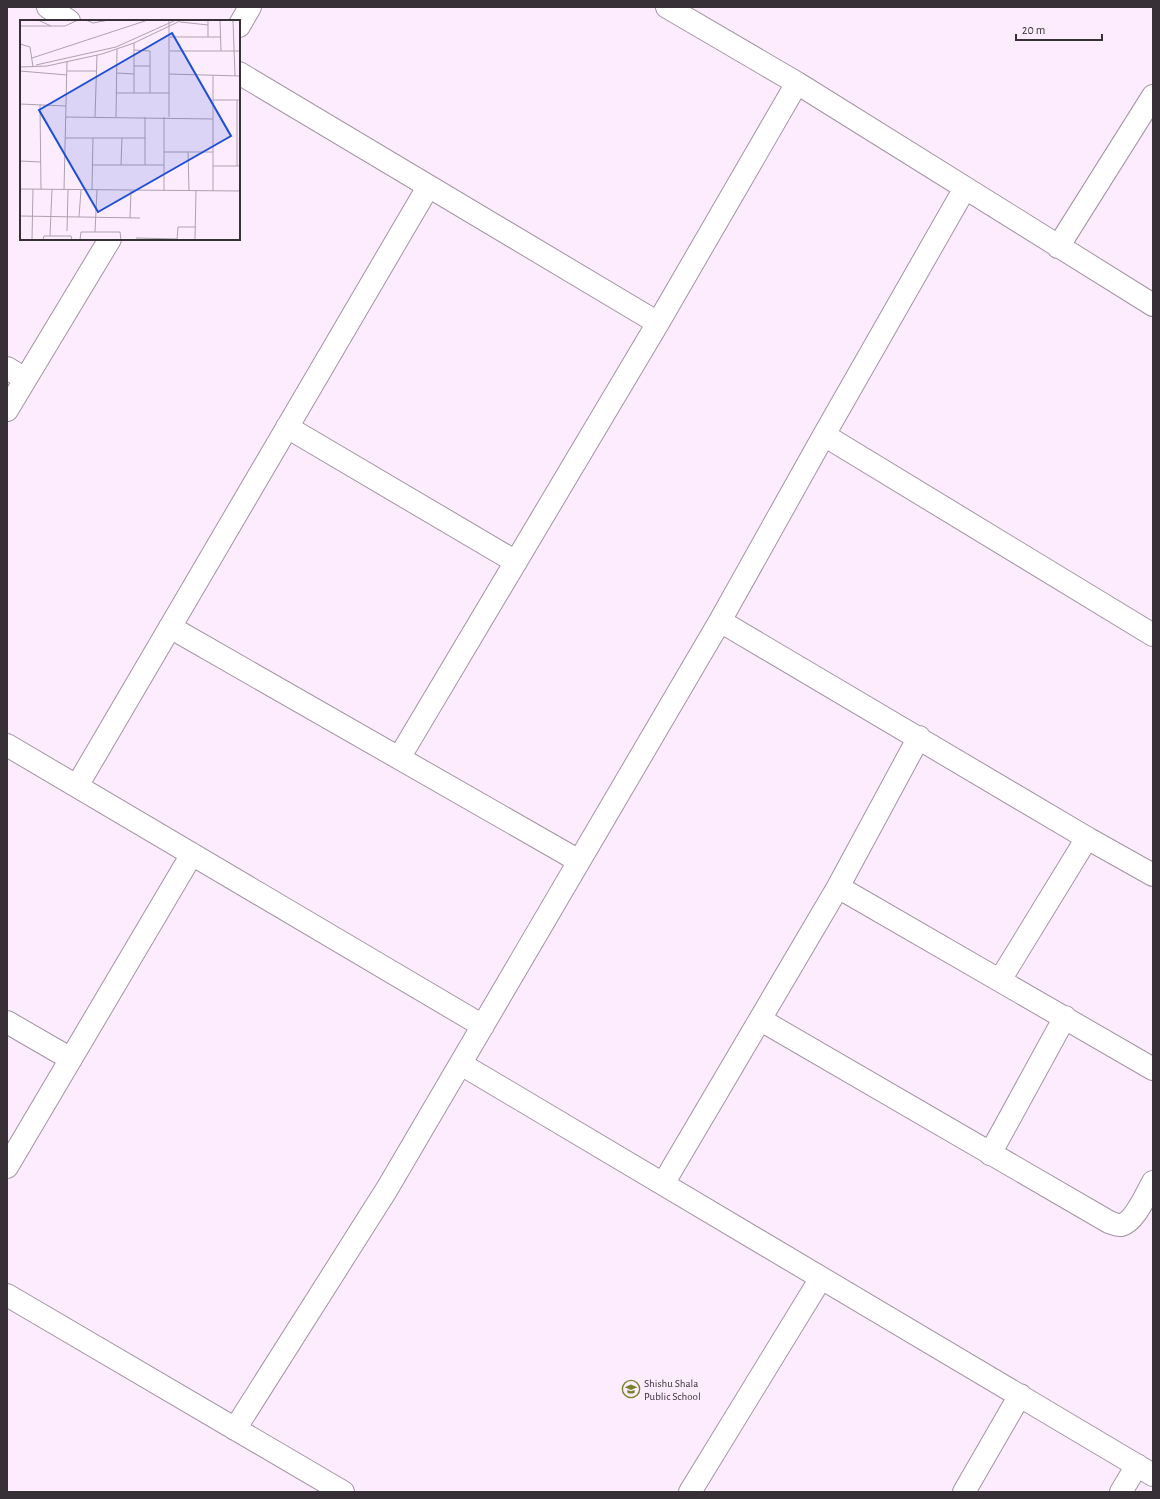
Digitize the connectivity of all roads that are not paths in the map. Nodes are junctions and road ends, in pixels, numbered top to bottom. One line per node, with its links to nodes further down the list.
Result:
1 (48, 7): 4 (street)
2 (250, 7): 5 (street)
3 (667, 7): 7 (street)
4 (68, 20)
5 (240, 24)
6 (240, 74): 9 (street)
7 (796, 83): 10 (street); 14 (street)
8 (1153, 96): 12 (street)
9 (428, 187): 14 (street); 17 (street)
10 (965, 188): 12 (street); 18 (street)
11 (109, 240): 15 (street)
12 (1058, 247): 13 (street)
13 (1153, 305)
14 (658, 323): 19 (street)
15 (16, 373): 16 (street)
16 (7, 410)
17 (287, 427): 19 (street); 21 (street)
18 (824, 435): 20 (street); 22 (street)
19 (516, 562): 25 (street)
20 (720, 621): 23 (street); 29 (street)
21 (170, 627): 25 (street); 26 (street)
22 (1153, 635)
23 (918, 737): 27 (street); 31 (street)
24 (7, 745): 26 (street)
25 (400, 758): 29 (street)
26 (77, 786): 28 (street)
27 (1087, 838): 30 (street); 32 (street)
28 (192, 854): 36 (street); 37 (street)
29 (579, 861): 36 (street)
30 (1153, 875)
31 (838, 887): 32 (street); 34 (street)
32 (1000, 980): 33 (street)
33 (1065, 1018): 39 (street); 40 (street)
34 (760, 1020): 40 (street); 43 (street)
35 (7, 1022): 37 (street)
36 (482, 1026): 38 (street)
37 (71, 1059): 41 (street)
38 (461, 1064): 43 (street); 47 (street)
39 (1153, 1069)
40 (990, 1154): 42 (street)
41 (7, 1167)
42 (1153, 1182)
43 (663, 1184): 44 (street)
44 (821, 1278): 46 (street); 50 (street)
45 (7, 1295): 47 (street)
46 (1020, 1395): 48 (street); 51 (street)
47 (234, 1429): 49 (street)
48 (1145, 1470): 52 (street)
49 (343, 1492)
50 (690, 1492)
51 (964, 1492)
52 (1121, 1492)

